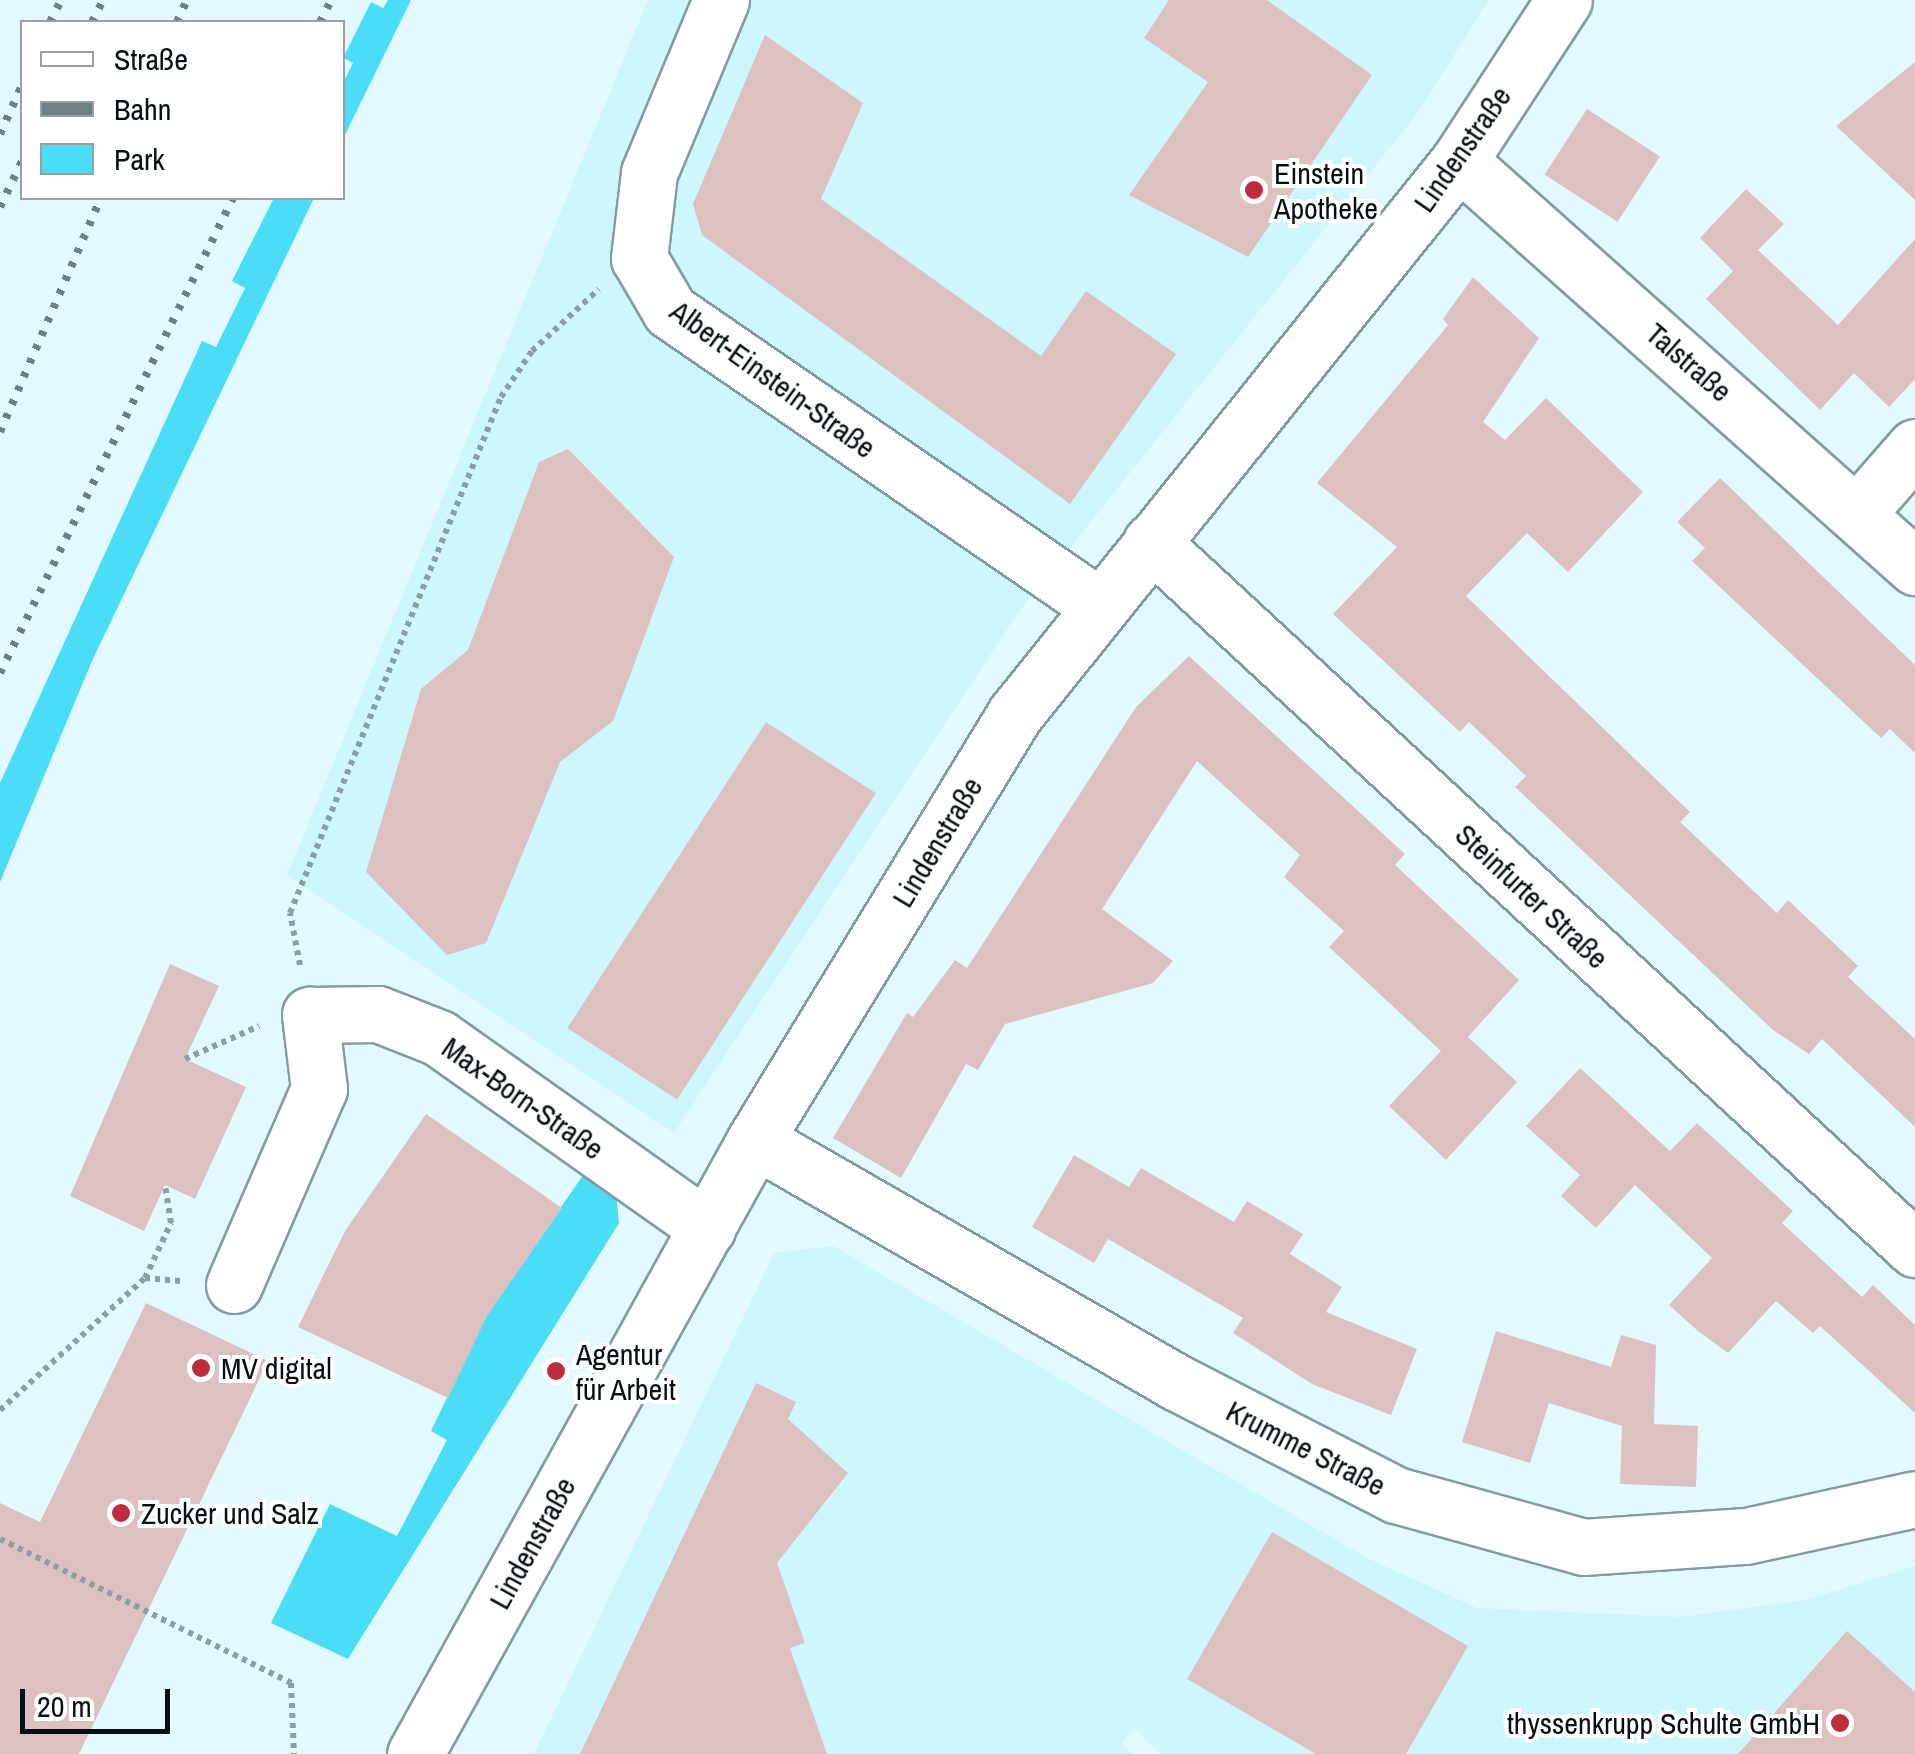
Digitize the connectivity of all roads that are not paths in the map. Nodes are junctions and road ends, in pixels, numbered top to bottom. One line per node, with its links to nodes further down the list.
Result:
1 (721, 0): 8 (street, Albert-Einstein-Straße)
2 (1564, 0): 3 (street, Lindenstraße)
3 (1460, 161): 5 (street, Talstraße); 6 (street, Lindenstraße)
4 (1915, 447): 5 (street)
5 (1859, 511): 7 (street, Talstraße)
6 (1151, 542): 8 (street, Lindenstraße); 11 (street, Steinfurter Straße)
7 (1915, 567)
8 (1099, 606): 9 (street, Lindenstraße)
9 (755, 1140): 10 (street, Lindenstraße); 13 (street, Krumme Straße)
10 (707, 1228): 12 (street, Max-Born-Straße); 14 (street, Lindenstraße)
11 (1915, 1249)
12 (234, 1285)
13 (1915, 1499)
14 (415, 1754)

